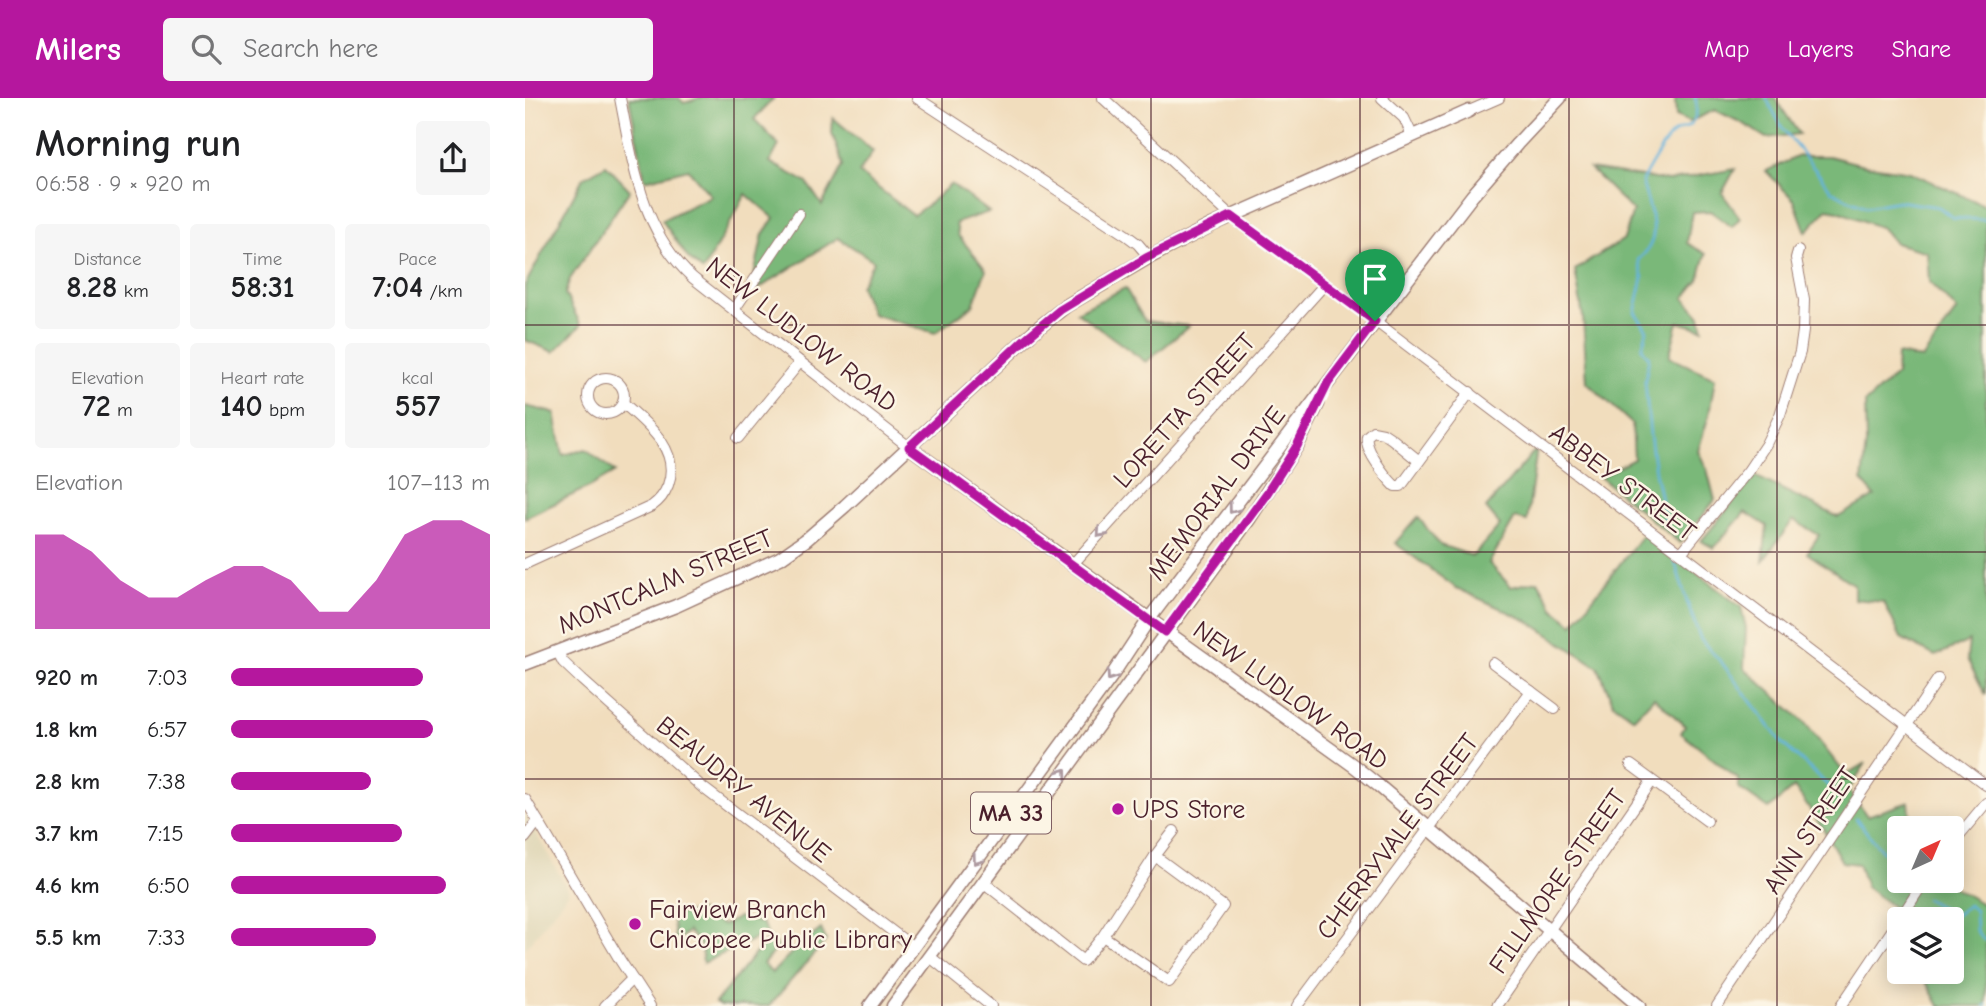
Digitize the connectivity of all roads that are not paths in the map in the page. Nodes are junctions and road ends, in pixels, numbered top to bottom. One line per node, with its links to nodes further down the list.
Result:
1 (619, 98): 14 (street, NEW LUDLOW ROAD)
2 (917, 98): 12 (street)
3 (1103, 98): 10 (street, ABBEY STREET)
4 (1382, 98): 8 (street)
5 (1499, 98): 7 (street)
6 (1560, 98): 15 (main road, MEMORIAL DRIVE / MA 33)
7 (1469, 111): 8 (main road, MONTCALM STREET)
8 (1412, 135): 10 (main road, MONTCALM STREET)
9 (799, 214): 14 (street)
10 (1231, 216): 12 (main road, MONTCALM STREET); 13 (street, ABBEY STREET)
11 (1798, 251): 23 (street)
12 (1149, 257): 21 (main road, MONTCALM STREET)
13 (1325, 284): 15 (street, ABBEY STREET); 25 (street, LORETTA STREET, one-way to 25)
14 (734, 310): 16 (street, NEW LUDLOW ROAD)
15 (1375, 321): 17 (main road, MEMORIAL DRIVE / MA 33); 18 (street, ABBEY STREET)
16 (800, 362): 20 (street); 21 (street, NEW LUDLOW ROAD)
17 (1328, 383): 26 (main road, MEMORIAL DRIVE / MA 33, one-way to 26); 27 (main road, MEMORIAL DRIVE / MA 33)
18 (1470, 393): 22 (street); 23 (street, ABBEY STREET)
19 (623, 403): 24 (street)
20 (738, 438)
21 (909, 447): 25 (main road, NEW LUDLOW ROAD); 28 (main road, MONTCALM STREET)
22 (1419, 461): 22 (street)
23 (1681, 553): 34 (street, ABBEY STREET)
24 (525, 564)
25 (1073, 564): 26 (main road, NEW LUDLOW ROAD)
26 (1149, 619): 27 (main road, NEW LUDLOW ROAD); 51 (main road, MEMORIAL DRIVE / MA 33, one-way to 51)
27 (1165, 632): 42 (main road, NEW LUDLOW ROAD); 47 (main road, MEMORIAL DRIVE / MA 33, one-way to 27)
28 (558, 652): 30 (main road, MONTCALM STREET); 51 (street, BEAUDRY AVENUE)
29 (1493, 663): 32 (street)
30 (525, 664)
31 (1938, 679): 34 (street, ANN STREET)
32 (1531, 691): 33 (street); 42 (street, CHERRYVALE STREET)
33 (1555, 709)
34 (1907, 726): 37 (street, ABBEY STREET); 62 (street, ANN STREET)
35 (1631, 765): 36 (street)
36 (1652, 781): 41 (street); 48 (street, FILLMORE STREET)
37 (1986, 785)
38 (525, 799): 40 (street)
39 (1986, 803): 43 (street)
40 (538, 821): 45 (street); 53 (street)
41 (1707, 821)
42 (1429, 828): 48 (main road, NEW LUDLOW ROAD); 59 (street, CHERRYVALE STREET)
43 (1964, 829)
44 (1174, 831): 46 (street)
45 (525, 838)
46 (1155, 856): 49 (street); 49 (street)
47 (983, 882): 49 (street); 52 (main road, MEMORIAL DRIVE / MA 33)
48 (1549, 930): 60 (street, FILLMORE STREET); 61 (main road, NEW LUDLOW ROAD)
49 (1103, 936)
50 (1887, 937): 63 (street)
51 (913, 947): 56 (main road, MEMORIAL DRIVE / MA 33)
52 (929, 956): 57 (main road, MEMORIAL DRIVE / MA 33); 58 (street)
53 (632, 979): 54 (street); 55 (street)
54 (605, 1006)
55 (650, 1006)
56 (870, 1006)
57 (893, 1006)
58 (989, 1006)
59 (1297, 1006)
60 (1497, 1006)
61 (1639, 1006)
62 (1717, 1006)
63 (1841, 1006)

